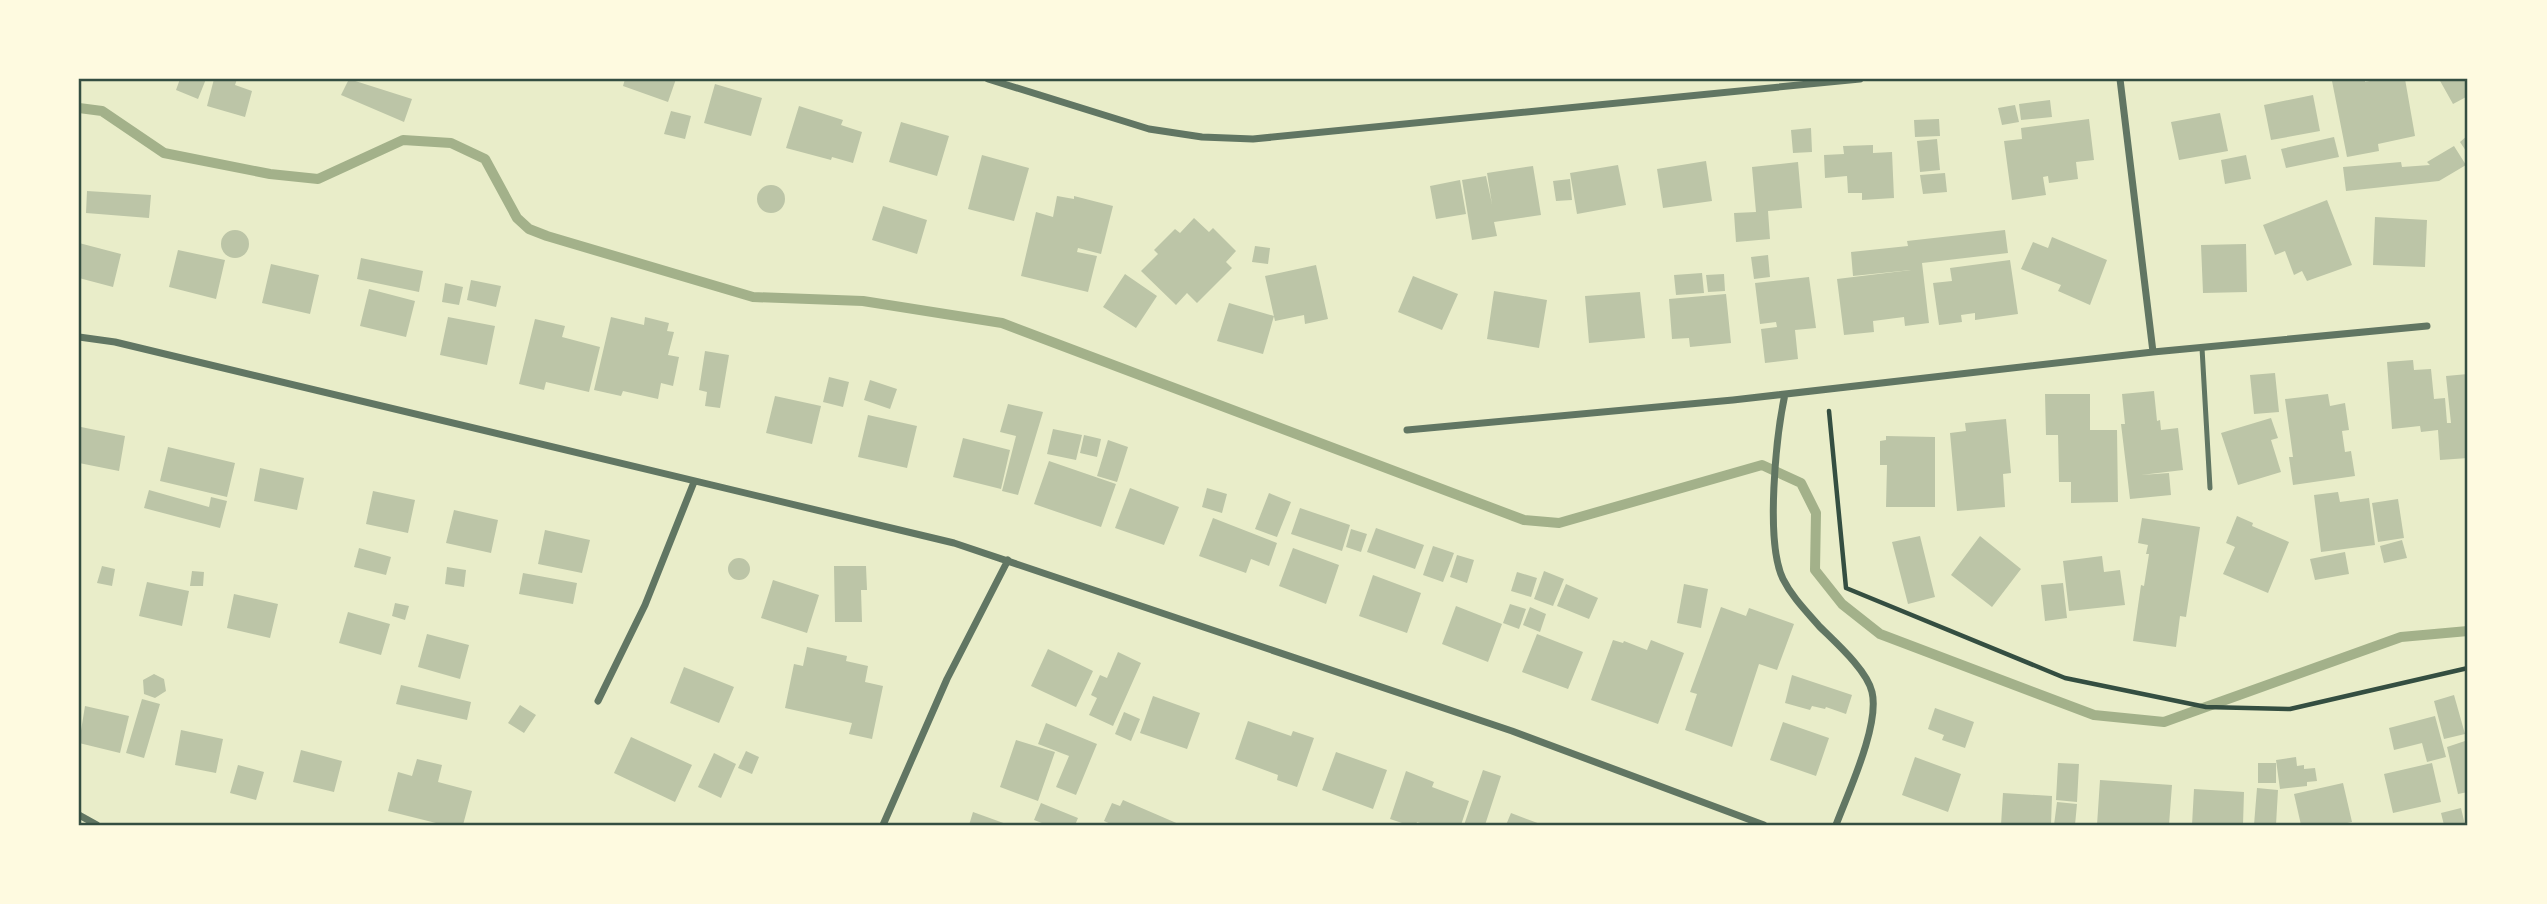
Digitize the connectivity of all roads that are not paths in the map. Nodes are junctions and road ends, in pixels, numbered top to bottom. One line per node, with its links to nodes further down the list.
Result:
1 (988, 79): 2 (street)
2 (1860, 79)
3 (2120, 79): 7 (street)
4 (2427, 326): 6 (street)
5 (79, 337): 10 (street)
6 (2202, 348): 7 (street); 11 (lane)
7 (2153, 352): 8 (street)
8 (1785, 394): 9 (street); 18 (street)
9 (1407, 430)
10 (694, 482): 12 (street); 13 (street)
11 (2210, 488)
12 (1008, 560): 16 (street); 17 (street)
13 (598, 701)
14 (79, 815): 15 (street)
15 (97, 825)
16 (883, 825)
17 (1764, 825)
18 (1836, 825)

